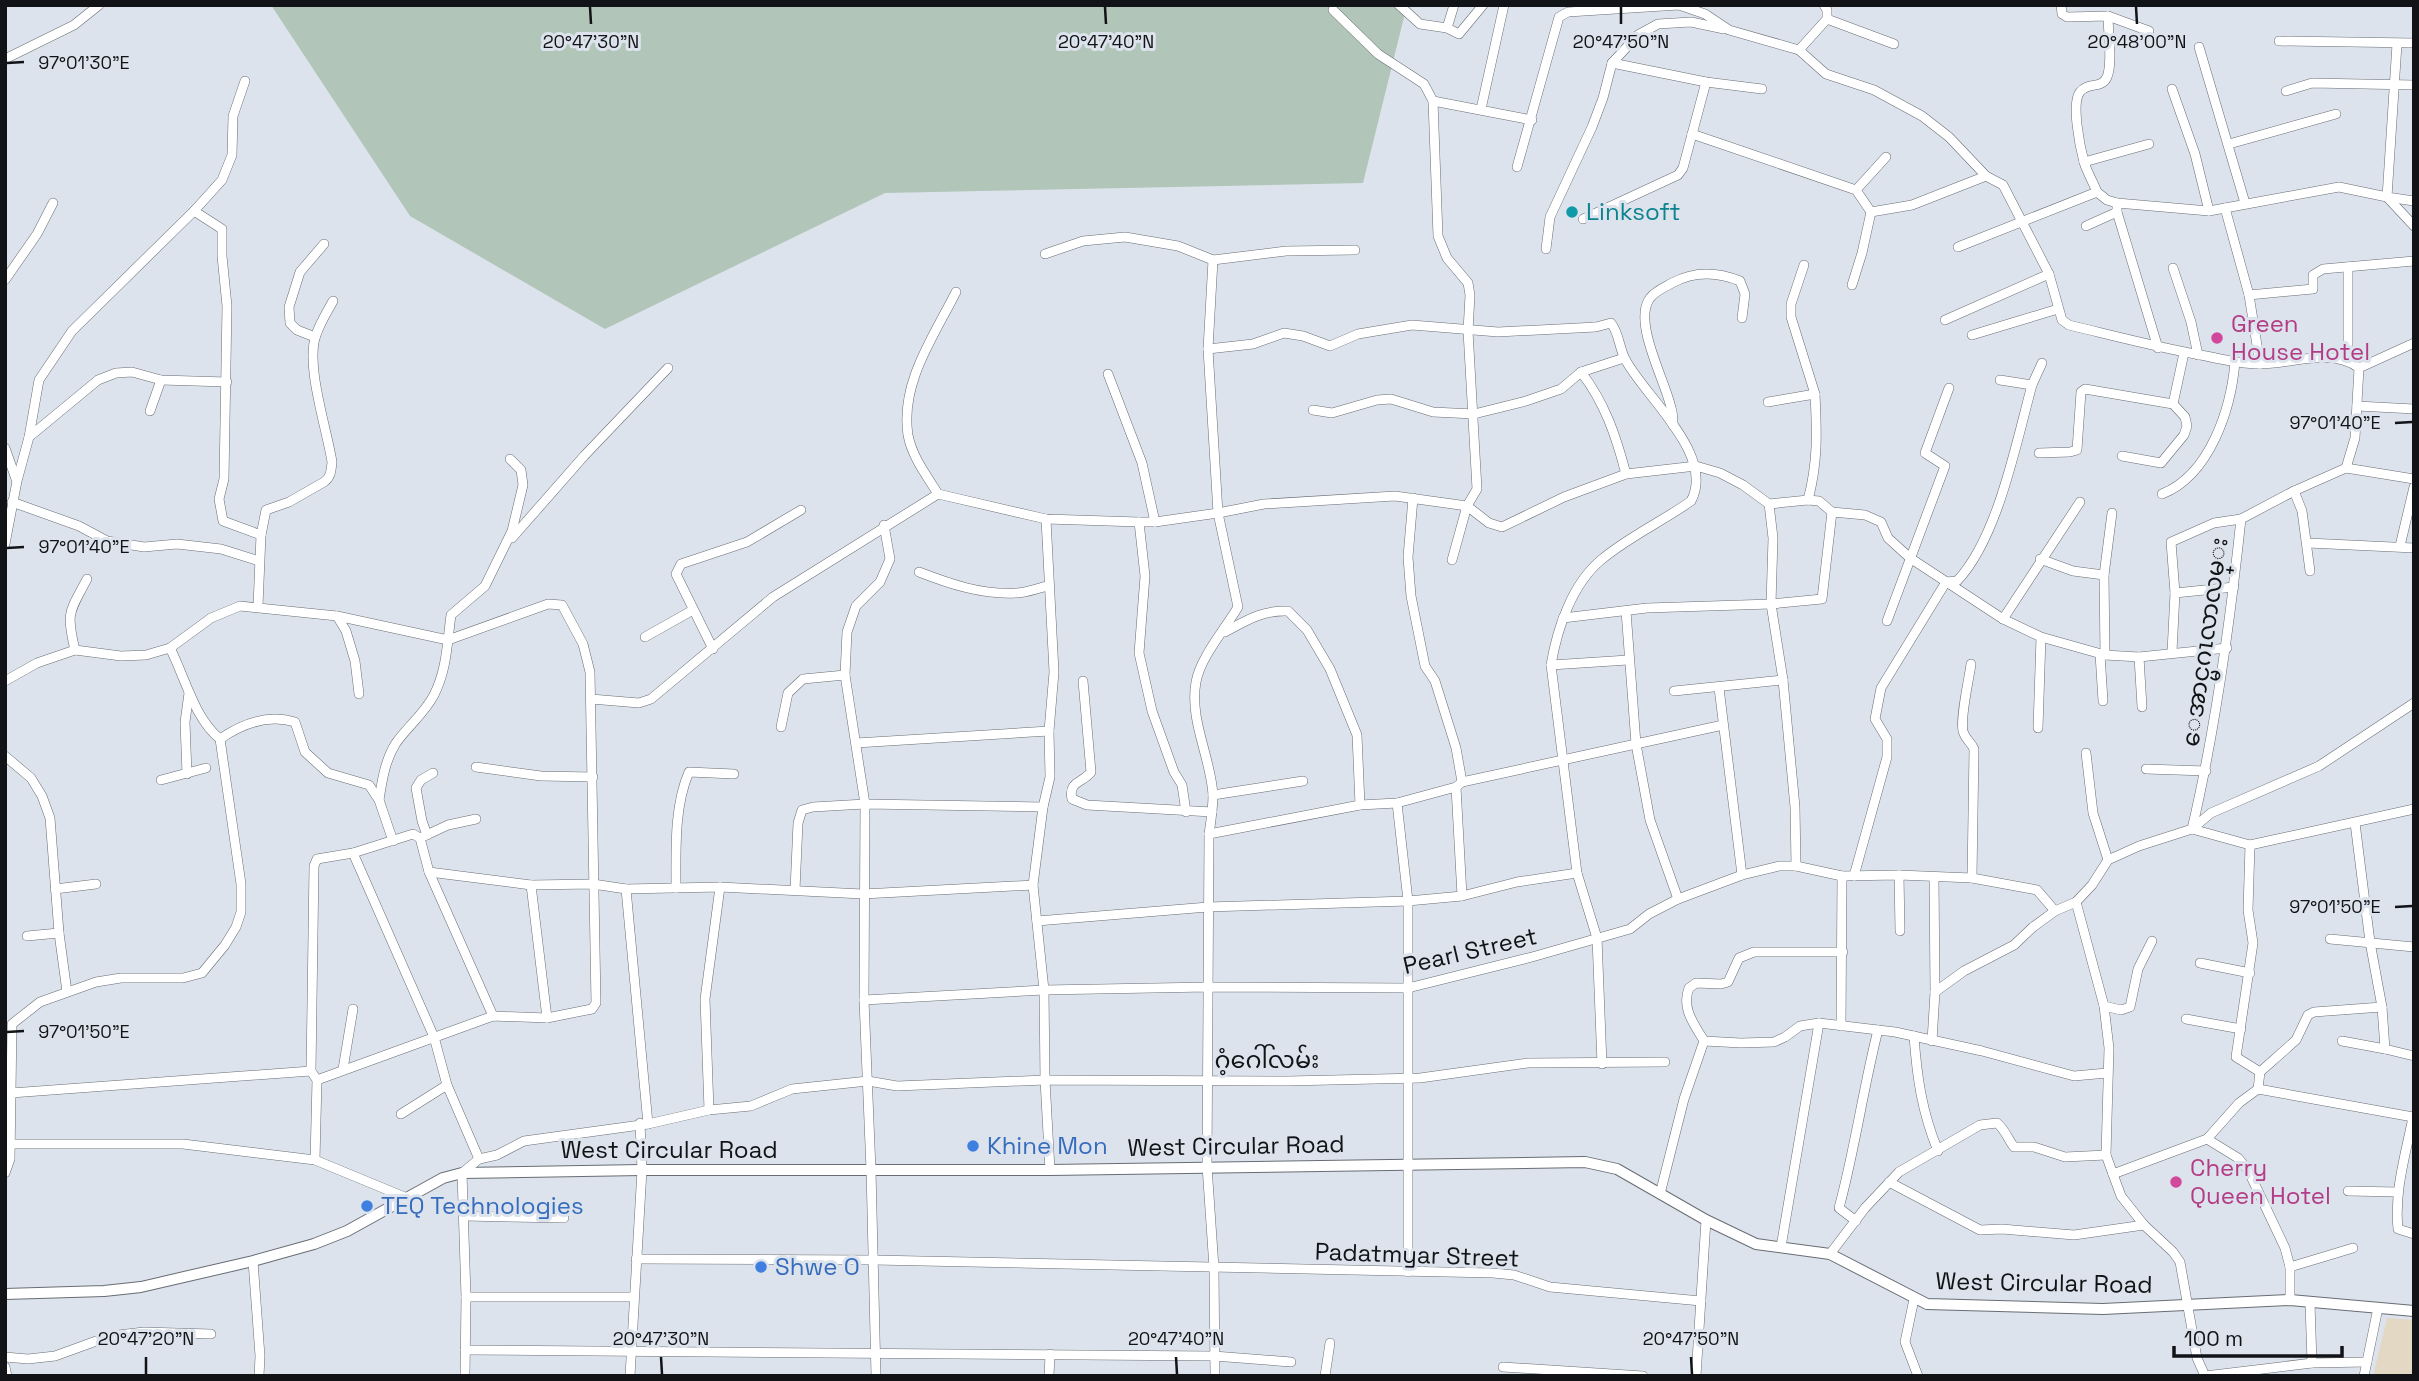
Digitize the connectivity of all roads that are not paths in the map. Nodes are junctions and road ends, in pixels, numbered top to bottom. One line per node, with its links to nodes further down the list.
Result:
1 (99, 5): 20 (street)
2 (1399, 5): 11 (street)
3 (1454, 5): 11 (street)
4 (1483, 5): 11 (street)
5 (1504, 5): 30 (street)
6 (1824, 5): 10 (street)
7 (2061, 5): 9 (street)
8 (1333, 10): 29 (street)
9 (2108, 16): 13 (street); 37 (street)
10 (1827, 19): 16 (street); 19 (street)
11 (1447, 28)
12 (1729, 30): 19 (street); 21 (street); 32 (street)
13 (2149, 31)
14 (2279, 41): 17 (street)
15 (2414, 43): 17 (street)
16 (1894, 44)
17 (2397, 44): 24 (street)
18 (2199, 47): 35 (street)
19 (1799, 50): 39 (street)
20 (5, 59)
21 (1612, 63): 23 (street); 57 (street)
22 (245, 81): 48 (street)
23 (1706, 82): 26 (street); 33 (street)
24 (2394, 83): 25 (street); 28 (street); 42 (street)
25 (2414, 85)
26 (1762, 89)
27 (2172, 89): 49 (street)
28 (2286, 91)
29 (1433, 101): 30 (street); 74 (street)
30 (1481, 109): 32 (street)
31 (2336, 114): 35 (street)
32 (1532, 120): 38 (street)
33 (1692, 134): 40 (street); 51 (street)
34 (2149, 144): 37 (street)
35 (2228, 144): 45 (street)
36 (1886, 156): 40 (street)
37 (2084, 162): 41 (street)
38 (1517, 167)
39 (1986, 176): 50 (street); 52 (street)
40 (1856, 190): 50 (street)
41 (2097, 192): 46 (street); 52 (street)
42 (2387, 197): 43 (street); 45 (street); 54 (street)
43 (2414, 201)
44 (53, 203): 66 (street)
45 (2245, 203): 47 (street)
46 (2117, 207): 49 (street); 53 (street); 78 (street)
47 (2225, 208): 49 (street); 69 (street)
48 (194, 211): 93 (street); 105 (street)
49 (2209, 211)
50 (1871, 212): 67 (street)
51 (1583, 219)
52 (2023, 220): 56 (street); 65 (street)
53 (2086, 226)
54 (2414, 226)
55 (324, 244): 76 (street)
56 (1958, 247)
57 (1546, 249)
58 (1355, 250): 60 (street)
59 (1045, 254): 60 (street)
60 (1213, 260): 79 (street)
61 (2414, 261): 63 (street)
62 (1804, 265): 96 (street)
63 (2348, 267): 69 (street); 83 (street)
64 (2173, 268): 81 (street)
65 (2049, 274): 71 (street); 73 (street)
66 (5, 280)
67 (1852, 285)
68 (956, 292): 117 (street)
69 (2249, 295): 86 (street)
70 (333, 301): 76 (street)
71 (2058, 309): 75 (street); 78 (street)
72 (1742, 318): 104 (street)
73 (1945, 320)
74 (1468, 331): 79 (street); 82 (street); 103 (street)
75 (1972, 335)
76 (315, 337): 135 (street)
77 (2414, 342): 88 (street)
78 (2158, 348): 80 (street)
79 (1208, 349): 127 (street)
80 (2184, 352): 81 (street); 98 (street)
81 (2198, 355): 84 (street)
82 (1625, 358): 89 (street); 104 (street)
83 (2348, 359): 86 (street); 88 (street)
84 (2235, 362): 86 (street); 118 (street)
85 (2042, 363): 94 (street)
86 (2260, 364)
87 (668, 368): 138 (street)
88 (2359, 368): 99 (street)
89 (1581, 372): 103 (street); 112 (street)
90 (1108, 374): 132 (street)
91 (161, 380): 93 (street); 102 (street); 105 (street)
92 (2000, 380): 94 (street)
93 (227, 382): 135 (street)
94 (2032, 385): 149 (street)
95 (1949, 388): 141 (street)
96 (1815, 394): 97 (street); 120 (street)
97 (1769, 402)
98 (2173, 404): 107 (street); 108 (street)
99 (2357, 406): 100 (street); 111 (street)
100 (2414, 409)
101 (1313, 410): 103 (street)
102 (150, 411)
103 (1474, 414): 124 (street)
104 (1673, 426): 110 (street)
105 (29, 437): 114 (street)
106 (5, 447): 114 (street)
107 (2039, 453)
108 (2122, 456)
109 (510, 459): 138 (street)
110 (1696, 466): 112 (street); 123 (street); 158 (street)
111 (2346, 468): 113 (street); 116 (street, ေအာင္မဂၤလာလမ္း)
112 (1626, 474): 124 (street)
113 (2414, 479)
114 (17, 481): 121 (street)
115 (2414, 487): 139 (street)
116 (2294, 491): 130 (street, ေအာင္မဂၤလာလမ္း); 136 (street)
117 (938, 494): 129 (street); 133 (street)
118 (2162, 494)
119 (1413, 498): 124 (street); 127 (street); 207 (street)
120 (1808, 500): 123 (street); 126 (street)
121 (12, 502): 134 (street); 144 (street)
122 (2080, 502): 142 (street)
123 (1769, 503): 153 (street)
124 (1467, 506): 143 (street)
125 (801, 510): 155 (street)
126 (1832, 512): 141 (street); 153 (street)
127 (1218, 513): 132 (street); 161 (street)
128 (2112, 513): 147 (street)
129 (1046, 519): 131 (street); 150 (street)
130 (2241, 519): 151 (street, ေအာင္မဂၤလာလမ္း); 152 (street)
131 (1139, 522): 132 (street); 215 (street)
132 (1155, 522)
133 (884, 526): 167 (street); 175 (street)
134 (7, 529): 137 (street)
135 (261, 535): 144 (street)
136 (2308, 543): 139 (street); 145 (street)
137 (5, 544)
138 (507, 545): 164 (street)
139 (2400, 547): 140 (street)
140 (2414, 548)
141 (1910, 558): 149 (street); 160 (street)
142 (2040, 559): 147 (street); 159 (street)
143 (1452, 560)
144 (259, 561): 154 (street)
145 (2310, 571)
146 (919, 572): 150 (street)
147 (2104, 575): 170 (street)
148 (87, 579): 168 (street)
149 (1946, 582): 159 (street); 232 (street)
150 (1048, 586): 190 (street)
151 (2234, 587): 152 (street); 166 (street, ေအာင္မဂၤလာလမ္း)
152 (2175, 593): 169 (street)
153 (1771, 604): 156 (street); 176 (street)
154 (258, 606): 157 (street); 165 (street)
155 (693, 610): 162 (street); 167 (street)
156 (1626, 611): 158 (street); 172 (street)
157 (337, 616): 164 (street); 182 (street)
158 (1563, 618): 174 (street)
159 (2003, 619): 163 (street)
160 (1887, 621)
161 (1222, 633): 208 (street); 212 (street)
162 (645, 637)
163 (2041, 637): 170 (street); 189 (street)
164 (448, 640): 183 (street); 209 (street)
165 (170, 648): 168 (street); 180 (street)
166 (2227, 648): 169 (street); 200 (street, ေအာင္မဂၤလာလမ္း)
167 (713, 649): 183 (street)
168 (75, 650): 177 (street)
169 (2172, 652): 171 (street)
170 (2103, 655): 171 (street); 184 (street)
171 (2139, 657): 186 (street)
172 (1628, 660): 174 (street); 193 (street)
173 (1971, 664): 234 (street)
174 (1551, 665): 196 (street)
175 (845, 675): 188 (street); 192 (street)
176 (1783, 680): 179 (street); 226 (street)
177 (5, 681)
178 (1083, 681): 215 (street)
179 (1719, 688): 181 (street); 187 (street)
180 (190, 691): 191 (street); 202 (street)
181 (1674, 691)
182 (359, 694)
183 (591, 699): 204 (street)
184 (2103, 701)
185 (2414, 703): 219 (street)
186 (2142, 707)
187 (1723, 725): 193 (street); 229 (street)
188 (782, 727)
189 (2038, 727)
190 (1049, 731): 192 (street); 213 (street)
191 (220, 739): 209 (street); 266 (street)
192 (856, 743): 211 (street)
193 (1636, 744): 196 (street); 246 (street)
194 (2086, 753): 225 (street)
195 (5, 757): 241 (street)
196 (1561, 759): 207 (street); 228 (street)
197 (476, 767): 204 (street)
198 (206, 768): 202 (street)
199 (2146, 769): 200 (street)
200 (2206, 771): 219 (street, ေအာင္မဂၤလာလမ္း)
201 (433, 773): 221 (street)
202 (187, 774): 205 (street)
203 (734, 774): 240 (street)
204 (593, 777): 236 (street)
205 (161, 780)
206 (1303, 781): 208 (street)
207 (1459, 784): 210 (street); 245 (street)
208 (1213, 795): 216 (street)
209 (379, 800): 222 (street)
210 (1397, 803): 212 (street); 247 (street)
211 (865, 804): 213 (street); 243 (street); 244 (street)
212 (1360, 805): 220 (street)
213 (1043, 807): 238 (street)
214 (2414, 809): 218 (street)
215 (1186, 812): 216 (street)
216 (1212, 812): 220 (street)
217 (476, 820): 221 (street)
218 (2355, 822): 223 (street); 258 (street)
219 (2192, 829): 223 (street); 225 (street)
220 (1209, 834): 249 (street)
221 (423, 836): 222 (street); 227 (street)
222 (393, 841): 224 (street)
223 (2250, 845): 262 (street)
224 (353, 853): 281 (street); 290 (street)
225 (2108, 860): 248 (street)
226 (1796, 866): 229 (street, Pearl Street); 231 (street, Pearl Street)
227 (429, 872): 237 (street); 272 (street)
228 (1577, 873): 245 (street); 255 (street)
229 (1742, 875): 246 (street, Pearl Street)
230 (1899, 875): 232 (street, Pearl Street); 233 (street, Pearl Street); 252 (street)
231 (1842, 876): 232 (street, Pearl Street); 260 (street)
232 (1854, 876)
233 (1934, 877): 234 (street, Pearl Street); 267 (street)
234 (1972, 878): 250 (street, Pearl Street)
235 (96, 884): 241 (street)
236 (593, 884): 237 (street); 242 (street); 273 (street)
237 (531, 885): 273 (street)
238 (1033, 885): 244 (street); 251 (street)
239 (720, 887): 240 (street); 243 (street); 301 (street)
240 (676, 888): 242 (street)
241 (55, 889): 253 (street)
242 (626, 889): 304 (street)
243 (795, 891): 244 (street)
244 (863, 894): 268 (street)
245 (1462, 896): 247 (street)
246 (1678, 899): 255 (street, Pearl Street)
247 (1408, 901): 249 (street); 264 (street)
248 (2076, 902): 250 (street); 269 (street)
249 (1208, 907): 251 (street); 263 (street)
250 (2055, 911): 267 (street)
251 (1037, 921): 265 (street)
252 (1900, 931)
253 (59, 933): 254 (street); 266 (street)
254 (26, 936)
255 (1597, 938): 264 (street, Pearl Street); 288 (street)
256 (2330, 939): 258 (street)
257 (2152, 941): 269 (street)
258 (2370, 942): 259 (street); 270 (street)
259 (2414, 947)
260 (1843, 952): 277 (street); 282 (street)
261 (2200, 963): 262 (street)
262 (2250, 973): 278 (street)
263 (1208, 987): 264 (street, Pearl Street); 265 (street, Pearl Street); 294 (street)
264 (1408, 988): 293 (street)
265 (1044, 990): 268 (street, Pearl Street); 296 (street)
266 (67, 992): 275 (street)
267 (1935, 992): 283 (street)
268 (864, 1000): 297 (street)
269 (2104, 1006): 292 (street)
270 (2382, 1007): 285 (street); 291 (street)
271 (354, 1009): 289 (street)
272 (493, 1016): 273 (street); 281 (street)
273 (547, 1018)
274 (2186, 1019): 278 (street)
275 (9, 1023): 300 (street)
276 (1819, 1023): 277 (street); 282 (street); 330 (street)
277 (1841, 1026): 279 (street)
278 (2241, 1029): 291 (street)
279 (1878, 1030): 280 (street); 327 (street)
280 (1914, 1036): 283 (street); 307 (street)
281 (434, 1037): 289 (street); 298 (street)
282 (1704, 1041): 322 (street)
283 (1932, 1041): 292 (street)
284 (2343, 1041): 285 (street)
285 (2385, 1049): 286 (street)
286 (2414, 1056)
287 (1665, 1062): 288 (street, ဂံ့ဂေါ်လမ်း)
288 (1602, 1064): 293 (street, ဂံ့ဂေါ်လမ်း)
289 (343, 1069): 295 (street)
290 (311, 1071): 295 (street); 300 (street)
291 (2260, 1072): 299 (street)
292 (2107, 1073): 308 (street)
293 (1409, 1078): 294 (street, ဂံ့ဂေါ်လမ်း); 311 (street)
294 (1208, 1079): 296 (street, ဂံ့ဂေါ်လမ်း); 312 (street)
295 (317, 1080): 310 (street)
296 (1045, 1080): 297 (street, ဂံ့ဂေါ်လမ်း); 315 (street)
297 (868, 1081): 301 (street, ဂံ့ဂေါ်လမ်း); 314 (street)
298 (447, 1085): 302 (street); 309 (street)
299 (2258, 1089): 303 (street); 305 (street)
300 (11, 1093): 306 (street)
301 (709, 1110): 304 (street, ဂံ့ဂေါ်လမ်း)
302 (401, 1114)
303 (2414, 1116): 321 (street)
304 (644, 1124): 309 (street, ဂံ့ဂေါ်လမ်း); 313 (street)
305 (2207, 1139): 318 (street); 336 (street)
306 (11, 1144): 310 (street); 316 (street)
307 (1938, 1151): 308 (street); 319 (street)
308 (2106, 1156): 318 (street)
309 (480, 1159): 317 (street, ဂံ့ဂေါ်လမ်း)
310 (315, 1160): 323 (street)
311 (1409, 1164): 312 (street, West Circular Road); 322 (street, West Circular Road); 338 (street)
312 (1207, 1167): 315 (street, West Circular Road); 337 (street)
313 (642, 1170): 314 (street, West Circular Road); 317 (street, West Circular Road); 333 (street)
314 (872, 1170): 315 (street, West Circular Road); 334 (street)
315 (1050, 1170)
316 (5, 1173)
317 (462, 1173): 323 (street, West Circular Road); 324 (street)
318 (2113, 1174): 328 (street)
319 (1889, 1182): 327 (street); 328 (street)
320 (2348, 1191): 321 (street)
321 (2398, 1192): 329 (street)
322 (1660, 1194): 326 (street, West Circular Road)
323 (407, 1198): 335 (street, West Circular Road)
324 (464, 1216): 325 (street); 340 (street)
325 (564, 1219)
326 (1706, 1220): 330 (street, West Circular Road); 344 (street)
327 (1856, 1222): 332 (street)
328 (2144, 1225): 346 (street)
329 (2414, 1234)
330 (1780, 1247): 332 (street, West Circular Road)
331 (2353, 1248): 336 (street)
332 (1830, 1254): 342 (street, West Circular Road)
333 (636, 1259): 334 (street, Padatmyar Street); 341 (street)
334 (874, 1260): 337 (street, Padatmyar Street); 352 (street)
335 (253, 1261): 339 (street, West Circular Road); 364 (street)
336 (2290, 1267): 343 (street)
337 (1214, 1268): 338 (street, Padatmyar Street); 355 (street)
338 (1408, 1272): 344 (street, Padatmyar Street)
339 (5, 1294)
340 (466, 1297): 341 (street); 351 (street)
341 (633, 1297): 353 (street)
342 (1914, 1300): 346 (street, West Circular Road); 373 (street)
343 (2290, 1300): 345 (street, West Circular Road); 346 (street, West Circular Road)
344 (1701, 1301): 372 (street)
345 (2310, 1303): 347 (street, West Circular Road); 359 (street)
346 (2186, 1305): 359 (street)
347 (2378, 1308): 348 (street, West Circular Road); 358 (street)
348 (2414, 1311)
349 (211, 1334): 356 (street)
350 (1330, 1343): 370 (street)
351 (465, 1350): 353 (street); 365 (street)
352 (875, 1352): 353 (street); 354 (street); 367 (street)
353 (631, 1353): 366 (street)
354 (1050, 1354): 355 (street); 368 (street)
355 (1214, 1356): 357 (street); 369 (street)
356 (5, 1357)
357 (1290, 1362)
358 (2367, 1362): 359 (street); 374 (street)
359 (2312, 1363)
360 (5, 1367): 363 (street)
361 (1503, 1367): 362 (street)
362 (1531, 1372): 371 (street)
363 (7, 1376)
364 (259, 1376)
365 (465, 1376)
366 (630, 1376)
367 (876, 1376)
368 (1049, 1376)
369 (1215, 1376)
370 (1325, 1376)
371 (1643, 1376)
372 (1696, 1376)
373 (1918, 1376)
374 (2364, 1376)

